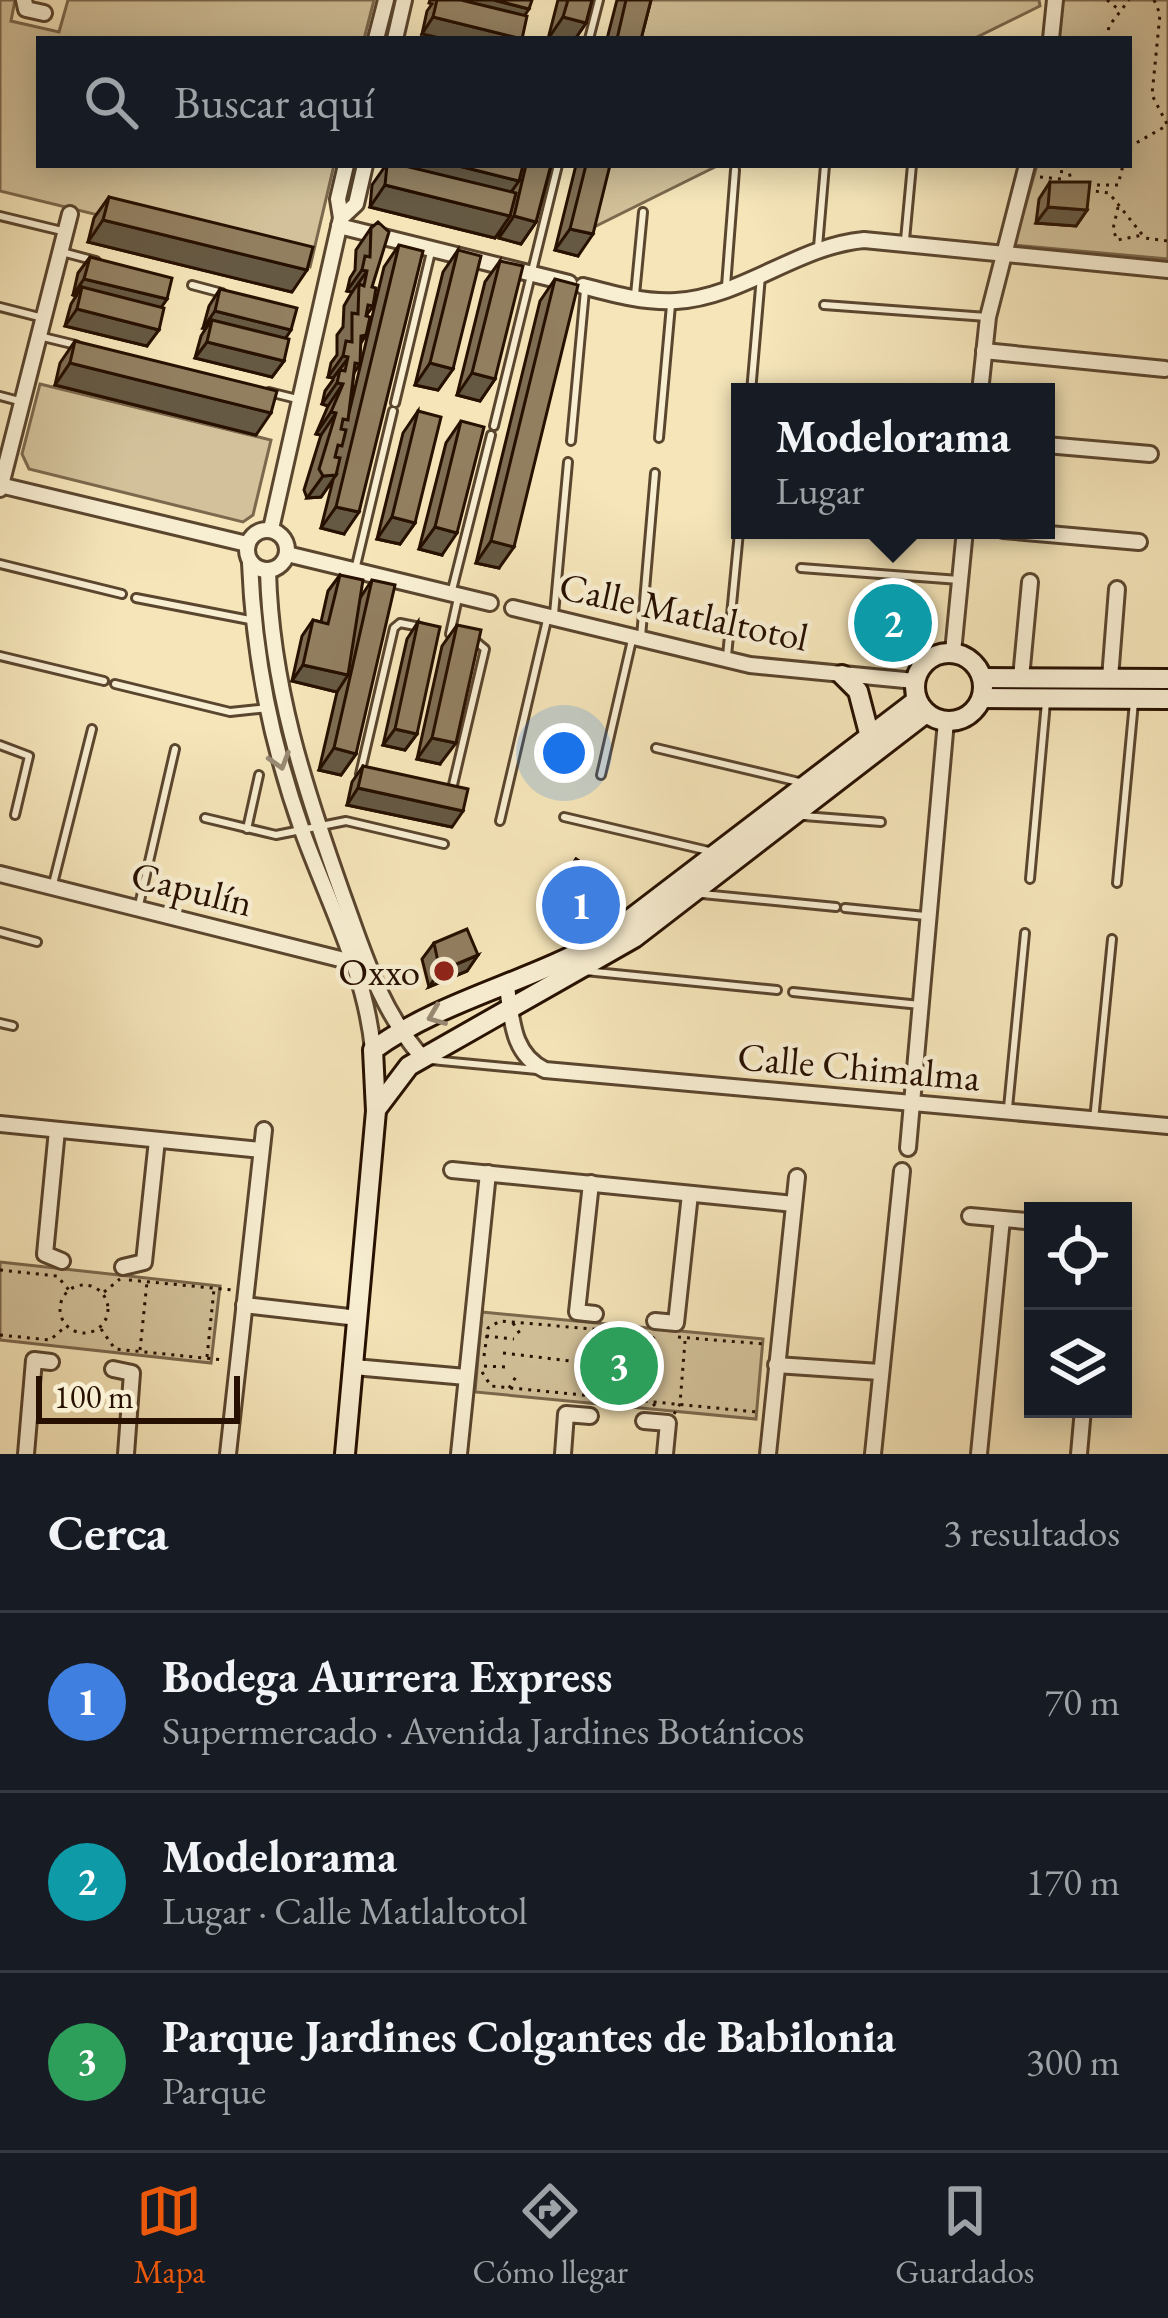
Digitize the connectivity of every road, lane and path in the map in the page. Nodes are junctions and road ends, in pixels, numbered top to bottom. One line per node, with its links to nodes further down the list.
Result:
1 (24, 0): 10 (street)
2 (386, 0): 11 (street)
3 (404, 0): 12 (street)
4 (598, 0): 13 (lane)
5 (1055, 0): 14 (street)
6 (1107, 0): 9 (path)
7 (1129, 0): 9 (path)
8 (1154, 0): 16 (path)
9 (1120, 10): 15 (path)
10 (44, 13)
11 (377, 36)
12 (396, 36)
13 (590, 36)
14 (1051, 36)
15 (1108, 36)
16 (1168, 126): 17 (path)
17 (1132, 145)
18 (345, 168): 33 (street)
19 (364, 168): 33 (street)
20 (557, 168): 44 (lane)
21 (825, 168): 39 (lane)
22 (911, 168): 37 (lane)
23 (1064, 168): 28 (path)
24 (1066, 168): 25 (path)
25 (1124, 168)
26 (735, 170): 48 (lane)
27 (1026, 171): 28 (path); 41 (street)
28 (1061, 178): 29 (path)
29 (1118, 205): 35 (path); 35 (path)
30 (643, 212): 50 (lane)
31 (70, 214): 34 (street)
32 (0, 216): 34 (lane)
33 (340, 222): 38 (street); 64 (street)
34 (66, 232): 40 (street)
35 (1143, 235): 36 (path)
36 (1168, 241)
37 (905, 244): 39 (street); 41 (street)
38 (432, 249): 44 (street); 83 (lane)
39 (818, 250): 45 (street)
40 (61, 252): 42 (lane); 55 (street)
41 (1001, 253): 43 (street); 54 (street)
42 (98, 261)
43 (1168, 270)
44 (532, 274): 46 (street); 89 (lane)
45 (761, 274): 48 (street); 60 (lane)
46 (579, 285): 50 (street); 67 (lane)
47 (192, 286): 49 (lane)
48 (726, 289): 51 (street)
49 (232, 296)
50 (635, 298): 51 (street)
51 (671, 302): 66 (lane)
52 (824, 305): 54 (lane)
53 (0, 307): 55 (lane)
54 (988, 317): 58 (street)
55 (44, 318): 56 (street)
56 (39, 336): 57 (lane); 65 (street)
57 (78, 345)
58 (984, 351): 59 (street); 61 (street)
59 (1165, 369)
60 (752, 383)
61 (981, 383)
62 (254, 388): 64 (lane)
63 (0, 396): 65 (lane)
64 (300, 400): 73 (street)
65 (22, 402): 72 (street)
66 (659, 438)
67 (571, 441)
68 (1055, 446): 69 (street)
69 (1150, 454)
70 (568, 462): 93 (lane)
71 (655, 473): 97 (lane)
72 (0, 486): 78 (street)
73 (271, 529): 78 (street); 79 (street)
74 (1055, 535): 77 (street)
75 (738, 539): 100 (lane)
76 (964, 539): 85 (street)
77 (1139, 542)
78 (247, 544): 80 (street)
79 (287, 554): 83 (street); 84 (street)
80 (250, 563): 84 (street); 95 (street)
81 (0, 564): 88 (lane)
82 (801, 568): 85 (lane)
83 (355, 570): 89 (street)
84 (268, 571): 94 (street)
85 (960, 580): 98 (street)
86 (1030, 582): 102 (street)
87 (1117, 590): 103 (street)
88 (122, 594)
89 (455, 594): 91 (street); 124 (lane)
90 (136, 598): 95 (lane)
91 (490, 603)
92 (513, 608): 93 (street, Calle Matlaltotol)
93 (551, 617): 97 (street, Calle Matlaltotol); 129 (lane)
94 (269, 620): 95 (lane); 112 (street)
95 (252, 621): 113 (street)
96 (427, 628): 122 (lane)
97 (637, 638): 100 (street, Calle Matlaltotol); 121 (lane)
98 (952, 652): 107 (street); 108 (street)
99 (0, 656): 105 (lane)
100 (727, 659): 101 (street, Calle Matlaltotol)
101 (842, 675): 108 (street, Calle Matlaltotol); 116 (street)
102 (1021, 678): 103 (street); 107 (street)
103 (1110, 678): 104 (street)
104 (1168, 679)
105 (104, 681)
106 (115, 683): 113 (lane)
107 (983, 688): 109 (street); 114 (street)
108 (920, 698): 114 (street); 116 (street); 126 (street)
109 (1046, 698): 110 (street); 136 (lane)
110 (1135, 699): 111 (street); 137 (lane)
111 (1168, 699)
112 (282, 705): 113 (lane); 131 (street)
113 (264, 709): 131 (street, one-way to 131)
114 (946, 722): 141 (street)
115 (92, 729): 138 (lane)
116 (870, 737): 123 (street)
117 (0, 745): 125 (lane)
118 (176, 748): 140 (lane)
119 (656, 748): 123 (lane)
120 (260, 775): 132 (lane)
121 (601, 775)
122 (359, 777)
123 (807, 784): 134 (street)
124 (451, 797)
125 (15, 815)
126 (794, 815): 130 (lane); 139 (street)
127 (564, 817): 134 (lane)
128 (205, 818): 132 (lane)
129 (500, 821)
130 (881, 822)
131 (310, 828): 132 (lane); 133 (lane); 146 (street); 147 (street)
132 (248, 829)
133 (444, 844)
134 (718, 853): 149 (street)
135 (0, 874): 138 (street, Capulín)
136 (1030, 879)
137 (1117, 883)
138 (52, 887): 140 (street, Capulín)
139 (693, 893): 141 (lane); 148 (street)
140 (138, 909): 146 (street, Capulín)
141 (929, 916): 153 (street)
142 (0, 932): 145 (lane)
143 (1025, 933): 165 (lane)
144 (1112, 939): 166 (lane)
145 (37, 942)
146 (352, 962): 147 (street, Capulín); 154 (street)
147 (368, 966): 154 (street)
148 (582, 970): 150 (lane); 155 (street)
149 (507, 987): 152 (street); 155 (street)
150 (777, 990)
151 (793, 992): 153 (lane)
152 (475, 1000): 157 (street); 159 (street, one-way to 159)
153 (921, 1005): 163 (street)
154 (377, 1006): 159 (street); 160 (street)
155 (510, 1008): 157 (street); 162 (street)
156 (0, 1023): 158 (lane)
157 (480, 1025): 161 (street)
158 (14, 1026)
159 (399, 1032): 160 (street); 161 (street)
160 (373, 1050): 164 (street)
161 (422, 1058): 162 (lane, Calle Chimalma); 164 (street)
162 (545, 1070): 163 (street, Calle Chimalma)
163 (912, 1103): 165 (street, Calle Chimalma); 172 (street)
164 (376, 1112): 195 (street)
165 (1008, 1112): 166 (street, Calle Chimalma)
166 (1094, 1120): 168 (street, Calle Chimalma)
167 (0, 1124): 169 (street)
168 (1168, 1126)
169 (57, 1130): 171 (street); 184 (street)
170 (264, 1130): 173 (street)
171 (157, 1140): 173 (street); 185 (street)
172 (908, 1148)
173 (260, 1150): 191 (street)
174 (452, 1170): 176 (street)
175 (902, 1171): 220 (street)
176 (488, 1173): 178 (street); 203 (street)
177 (796, 1177): 180 (street)
178 (591, 1184): 179 (street); 194 (street)
179 (690, 1194): 180 (street); 199 (street)
180 (794, 1204): 207 (street)
181 (970, 1216): 182 (street)
182 (1002, 1219): 183 (street); 243 (street)
183 (1024, 1221)
184 (62, 1261)
185 (123, 1267)
186 (0, 1270): 189 (path)
187 (147, 1282): 188 (path); 190 (path); 209 (path)
188 (214, 1289): 191 (path); 211 (path)
189 (69, 1290): 190 (path); 193 (path)
190 (102, 1293): 201 (path)
191 (244, 1298): 195 (street); 212 (street)
192 (49, 1307): 193 (path)
193 (60, 1307): 200 (path)
194 (577, 1312): 197 (street); 197 (path)
195 (358, 1318): 216 (street)
196 (512, 1322): 197 (path); 203 (path); 204 (path)
197 (594, 1322): 205 (path); 208 (path)
198 (655, 1322): 199 (street)
199 (676, 1323): 205 (path)
200 (67, 1325): 201 (path); 202 (path)
201 (100, 1328): 209 (path)
202 (0, 1335)
203 (478, 1336): 206 (path); 219 (street); 219 (path)
204 (522, 1337)
205 (686, 1337): 207 (path); 227 (path)
206 (514, 1339)
207 (778, 1346): 215 (street)
208 (607, 1347): 214 (path); 223 (path)
209 (140, 1352): 211 (path)
210 (503, 1353): 214 (path)
211 (206, 1359): 212 (path)
212 (237, 1361): 236 (street)
213 (51, 1362): 234 (street)
214 (598, 1364): 222 (path)
215 (776, 1365): 220 (street); 228 (street)
216 (354, 1367): 219 (street); 237 (street)
217 (507, 1367): 219 (path)
218 (112, 1369): 235 (street)
219 (472, 1369): 224 (path); 238 (street)
220 (880, 1372): 242 (street)
221 (517, 1375): 224 (path)
222 (602, 1379): 223 (path); 225 (path)
223 (637, 1382): 226 (path)
224 (509, 1388): 225 (path)
225 (584, 1395): 226 (path); 229 (path)
226 (652, 1401): 227 (path); 233 (path)
227 (680, 1404): 228 (path); 233 (path)
228 (771, 1413): 241 (street)
229 (566, 1414): 230 (street); 239 (street)
230 (590, 1416)
231 (1082, 1418): 244 (street)
232 (644, 1421): 233 (street)
233 (668, 1423): 240 (street)
234 (26, 1454)
235 (127, 1454)
236 (228, 1454)
237 (345, 1454)
238 (459, 1454)
239 (563, 1454)
240 (664, 1454)
241 (768, 1454)
242 (873, 1454)
243 (979, 1454)
244 (1079, 1454)

